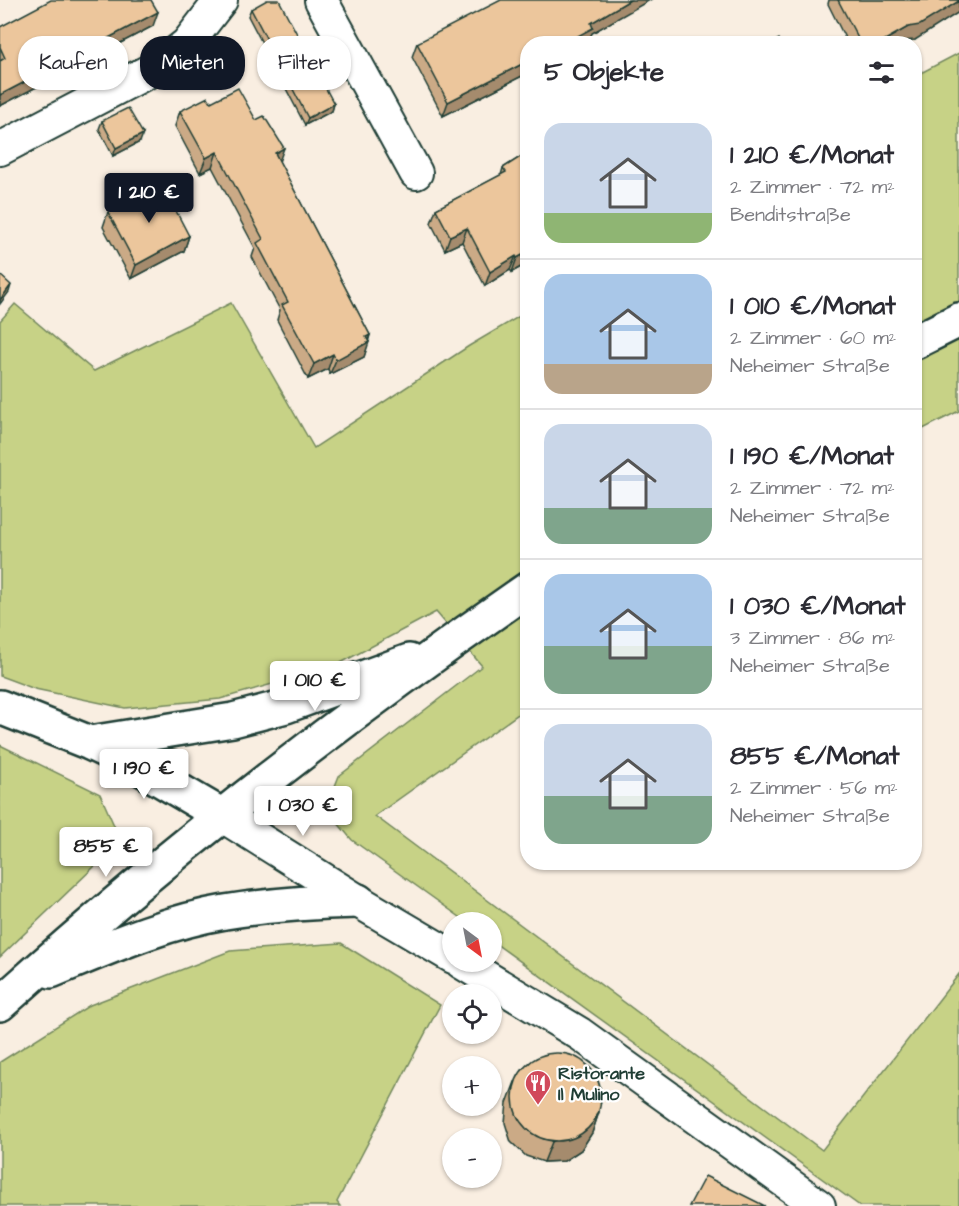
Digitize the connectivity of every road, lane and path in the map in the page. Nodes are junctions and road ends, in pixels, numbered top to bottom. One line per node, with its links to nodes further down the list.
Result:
1 (221, 0): 3 (street)
2 (321, 0): 4 (street)
3 (0, 149)
4 (416, 173)
5 (959, 320): 6 (main road)
6 (922, 338)
7 (520, 594): 8 (main road)
8 (439, 650): 10 (main road); 11 (main road)
9 (0, 707): 10 (main road)
10 (90, 742): 11 (main road)
11 (221, 815): 12 (street); 15 (main road)
12 (358, 901): 13 (street); 15 (main road)
13 (442, 951)
14 (478, 972): 17 (street)
15 (25, 982): 16 (main road)
16 (0, 1004)
17 (819, 1206)

